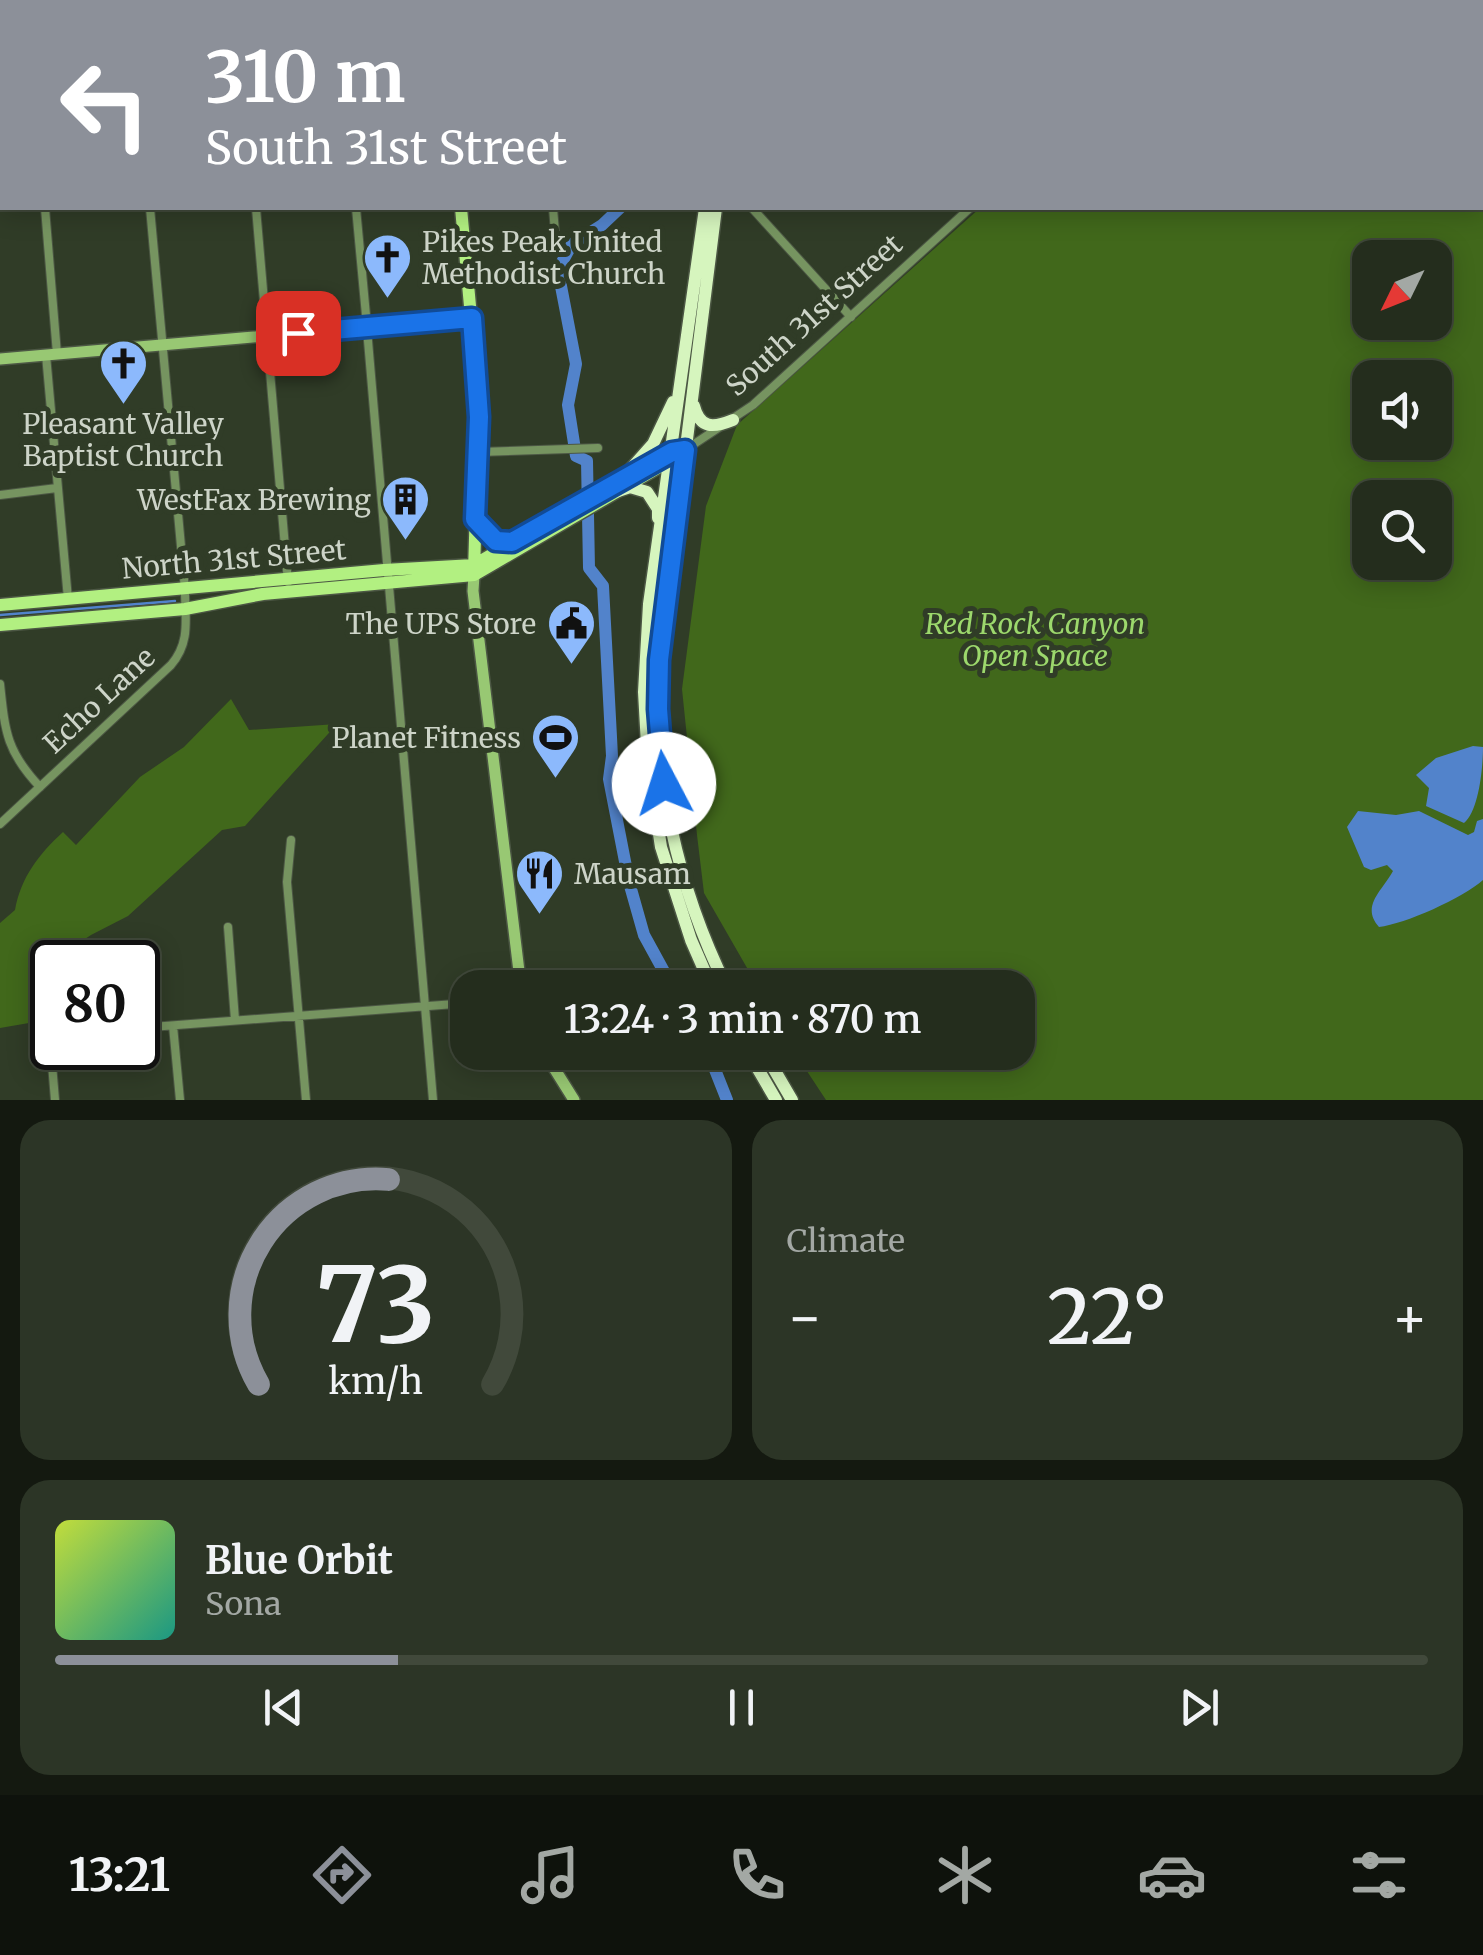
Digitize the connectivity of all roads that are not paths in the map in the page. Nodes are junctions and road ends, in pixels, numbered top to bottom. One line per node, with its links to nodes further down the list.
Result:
1 (45, 210): 17 (street)
2 (150, 210): 16 (street, Echo Lane)
3 (256, 210): 15 (street)
4 (356, 210): 14 (street)
5 (461, 210): 13 (main road)
6 (552, 210): 11 (street)
7 (705, 210): 19 (highway)
8 (716, 210): 20 (highway)
9 (753, 210): 12 (street)
10 (968, 210): 12 (street, South 31st Street)
11 (555, 232)
12 (851, 317): 21 (street, South 31st Street)
13 (472, 318): 14 (main road); 23 (main road)
14 (370, 327): 15 (main road); 33 (street)
15 (267, 336): 16 (main road); 34 (street)
16 (162, 344): 17 (main road); 35 (street, Echo Lane)
17 (52, 354): 18 (main road); 25 (street)
18 (0, 358)
19 (682, 376): 24 (highway); 26 (highway)
20 (692, 393): 21 (highway); 24 (highway)
21 (733, 420): 24 (street, South 31st Street)
22 (593, 447): 23 (street)
23 (480, 452): 29 (main road)
24 (676, 454): 26 (main road, South 31st Street); 32 (highway); 41 (highway)
25 (58, 488): 27 (street); 36 (street)
26 (610, 491): 28 (main road, South 31st Street); 32 (highway)
27 (0, 495)
28 (576, 511): 30 (main road, South 31st Street); 31 (main road, South 31st Street)
29 (475, 519): 30 (main road); 31 (main road)
30 (512, 542): 31 (main road, South 31st Street)
31 (474, 570): 33 (main road, South 31st Street); 46 (main road)
32 (655, 574): 41 (highway)
33 (388, 576): 34 (main road, North 31st Street); 50 (street)
34 (288, 585): 35 (main road, North 31st Street); 38 (main road, North 31st Street)
35 (185, 590): 36 (main road, North 31st Street); 38 (street, Echo Lane)
36 (68, 599): 37 (main road, North 31st Street)
37 (0, 605)
38 (185, 609): 39 (main road, North 31st Street); 42 (street, Echo Lane)
39 (0, 625)
40 (0, 684): 42 (street)
41 (655, 762): 47 (highway); 48 (highway)
42 (40, 787): 43 (street, Echo Lane)
43 (0, 824)
44 (291, 840): 51 (street)
45 (228, 928): 52 (street)
46 (519, 970)
47 (704, 970)
48 (719, 970)
49 (450, 1003): 50 (street)
50 (425, 1004): 51 (street); 63 (street)
51 (300, 1014): 52 (street); 62 (street)
52 (235, 1020): 53 (street)
53 (173, 1026): 54 (street); 61 (street)
54 (160, 1027)
55 (53, 1070): 60 (street)
56 (553, 1070): 59 (main road)
57 (758, 1070): 64 (highway)
58 (774, 1070): 65 (highway)
59 (568, 1098)
60 (54, 1100)
61 (180, 1100)
62 (306, 1100)
63 (433, 1100)
64 (776, 1100)
65 (792, 1100)

